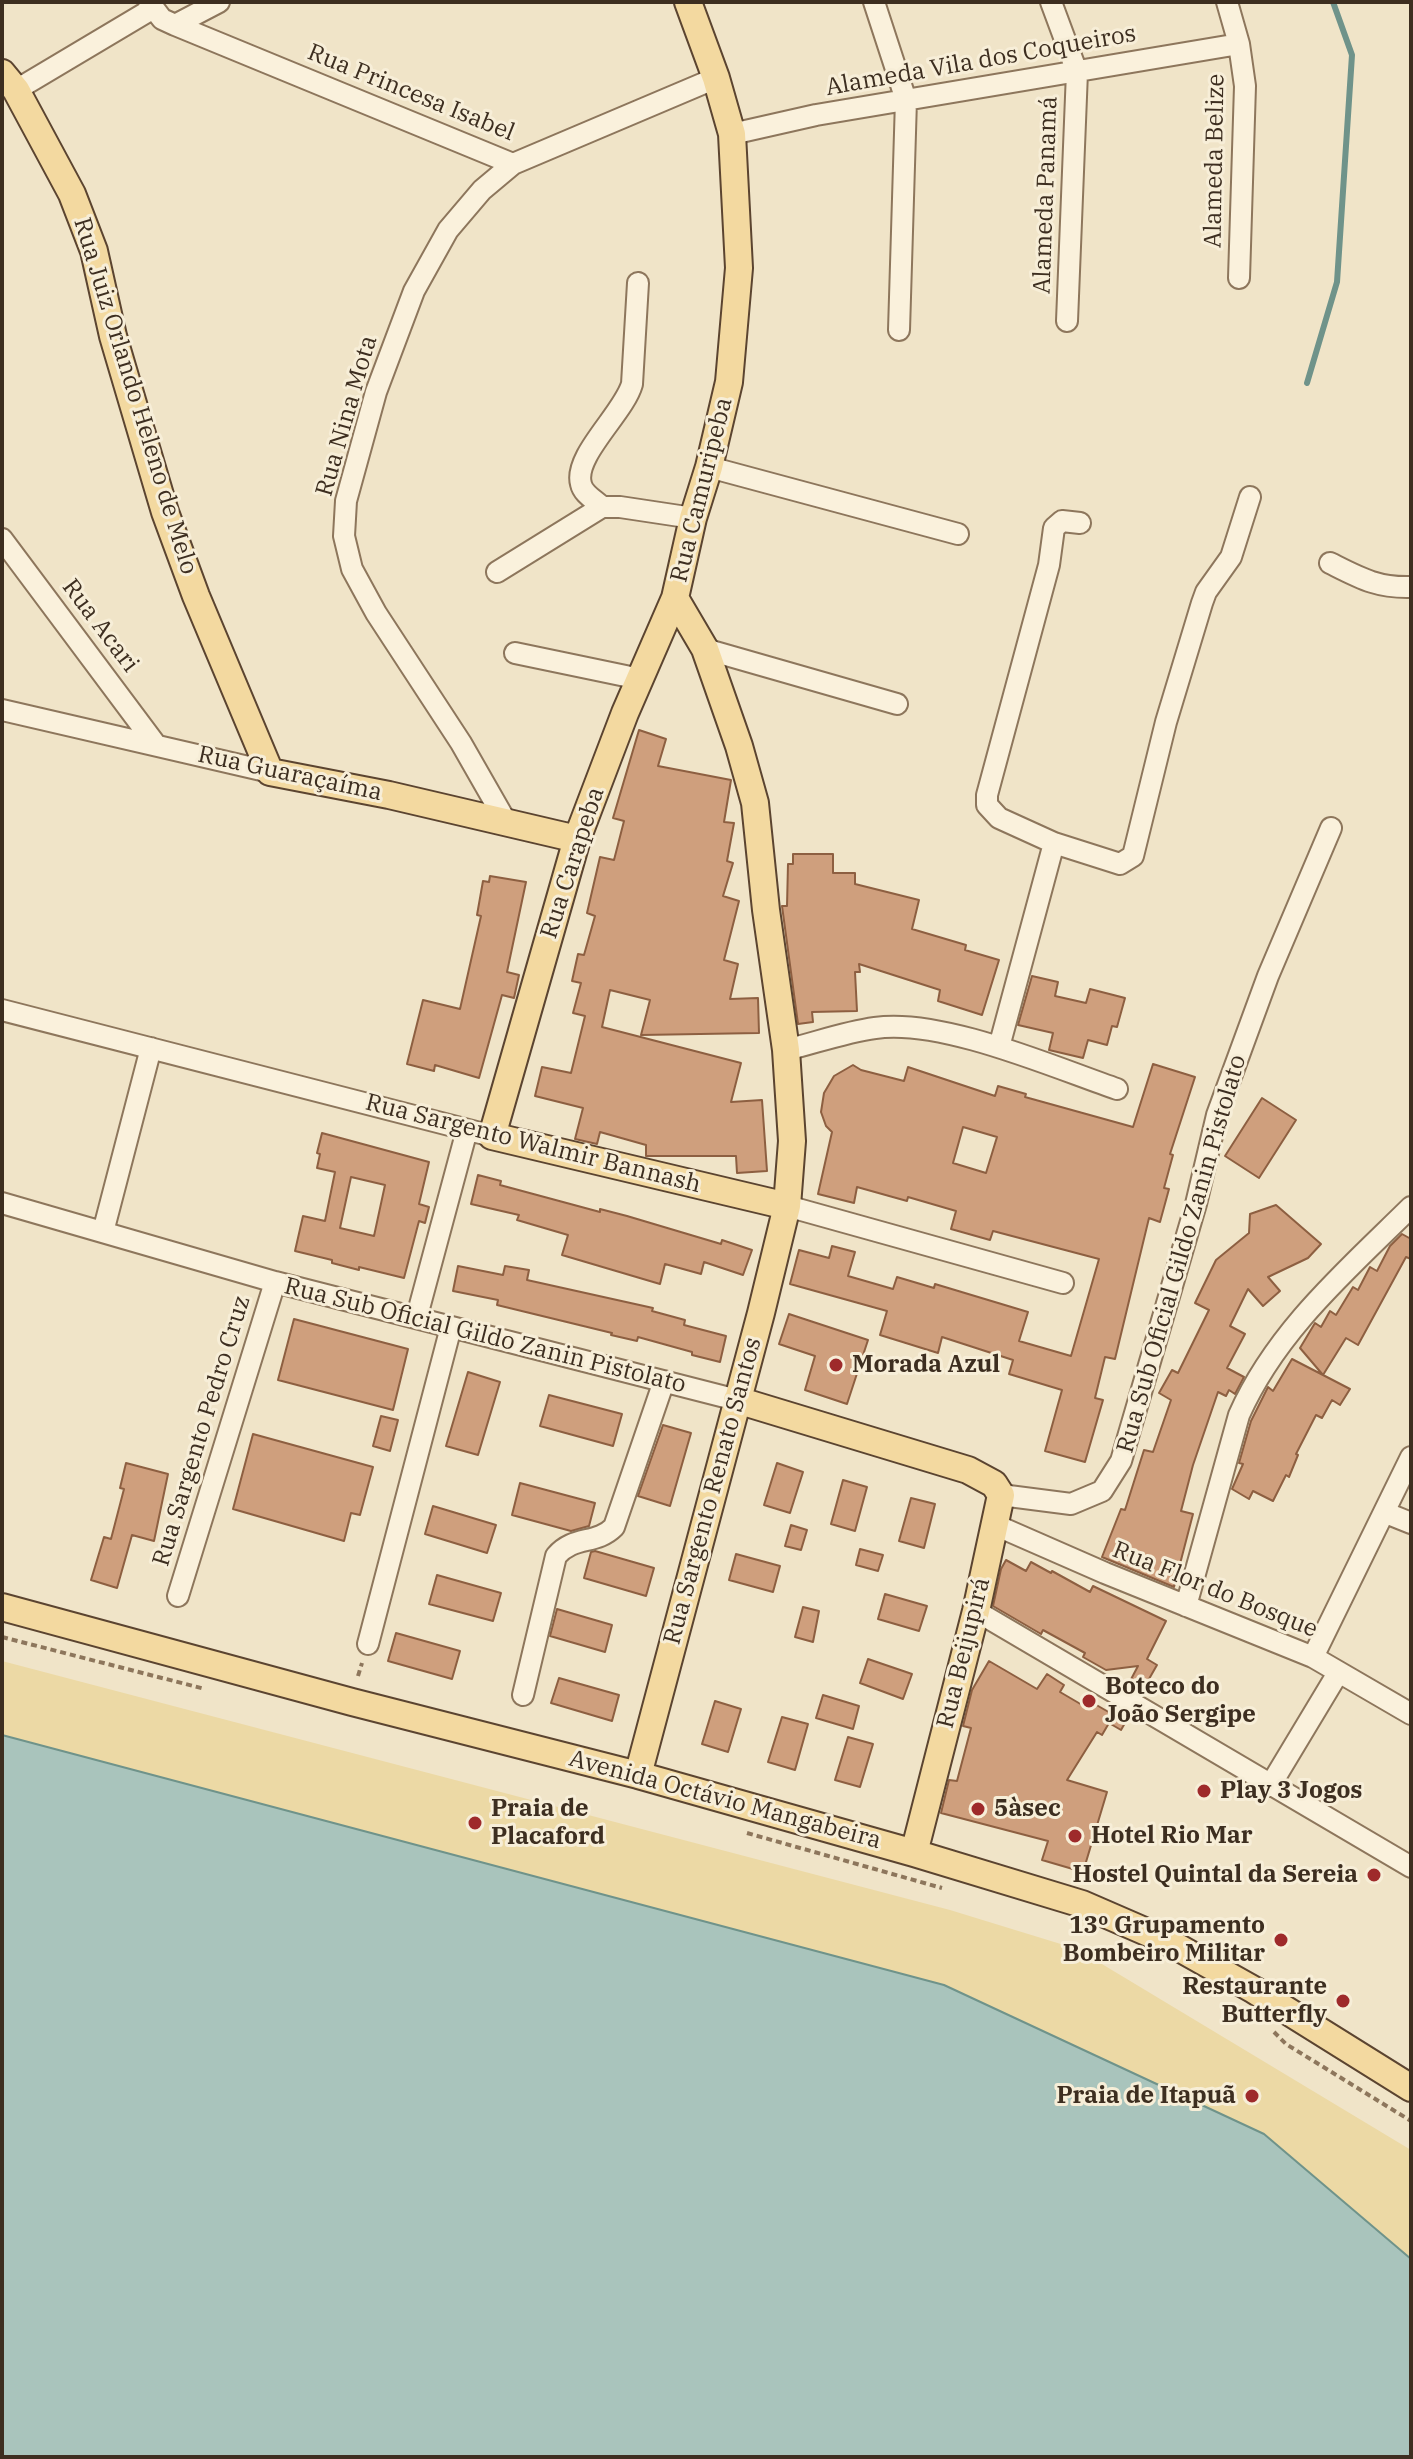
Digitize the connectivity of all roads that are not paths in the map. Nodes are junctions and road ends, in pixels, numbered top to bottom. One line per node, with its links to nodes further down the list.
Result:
1 (219, 2): 7 (street)
2 (688, 2): 10 (main road, Rua Camuripeba)
3 (874, 2): 12 (street)
4 (1051, 2): 9 (street)
5 (1227, 2): 8 (street, Alameda Belize)
6 (150, 5): 7 (street, Rua Princesa Isabel); 11 (street)
7 (175, 25): 14 (street, Rua Princesa Isabel)
8 (1239, 44): 9 (street, Alameda Vila dos Coqueiros); 15 (street, Alameda Belize)
9 (1077, 72): 12 (street, Alameda Vila dos Coqueiros); 17 (street, Alameda Panamá)
10 (716, 78): 13 (main road, Rua Camuripeba); 14 (street, Rua Princesa Isabel)
11 (9, 82): 36 (main road, Rua Juiz Orlando Heleno de Melo)
12 (906, 100): 13 (street, Alameda Vila dos Coqueiros); 18 (street)
13 (732, 134): 19 (main road, Rua Camuripeba)
14 (513, 164): 37 (street, Rua Nina Mota)
15 (1239, 278)
16 (638, 283): 21 (street)
17 (1067, 321)
18 (899, 330)
19 (709, 467): 22 (main road, Rua Camuripeba); 24 (street)
20 (1250, 497): 40 (street)
21 (602, 507): 22 (street); 27 (street)
22 (693, 518): 29 (main road, Rua Camuripeba)
23 (1080, 523): 40 (street)
24 (958, 534)
25 (2, 539): 35 (street, Rua Acari)
26 (1330, 563): 28 (street)
27 (497, 572)
28 (1411, 587)
29 (675, 598): 30 (main road, Rua Camuripeba); 32 (main road, Rua Carapeba)
30 (705, 649): 33 (street); 44 (main road, Rua Camuripeba)
31 (515, 653): 32 (street)
32 (640, 679): 39 (main road, Rua Carapeba)
33 (897, 704)
34 (2, 710): 35 (street, Rua Guaraçaíma)
35 (156, 745): 36 (street, Rua Guaraçaíma)
36 (270, 772): 37 (main road, Rua Guaraçaíma)
37 (505, 820): 39 (main road, Rua Guaraçaíma)
38 (1331, 828): 58 (street, Rua Sub Oficial Gildo Zanin Pistolato)
39 (577, 839): 46 (main road, Rua Carapeba)
40 (1054, 843): 42 (street)
41 (2, 1010): 43 (street, Rua Sargento Walmir Bannash)
42 (999, 1047): 44 (street); 45 (street)
43 (151, 1048): 46 (street, Rua Sargento Walmir Bannash); 50 (street)
44 (786, 1050): 48 (main road, Rua Camuripeba)
45 (1117, 1089)
46 (479, 1133): 48 (main road, Rua Sargento Walmir Bannash); 53 (street, Rua Carapeba)
47 (2, 1203): 50 (street, Rua Sub Oficial Gildo Zanin Pistolato)
48 (787, 1206): 52 (street, Rua Sargento Walmir Bannash); 56 (main road, Rua Sargento Renato Santos)
49 (1411, 1207): 63 (street)
50 (103, 1232): 51 (street, Rua Sub Oficial Gildo Zanin Pistolato)
51 (275, 1282): 53 (street, Rua Sub Oficial Gildo Zanin Pistolato); 62 (street, Rua Sargento Pedro Cruz)
52 (1063, 1283)
53 (417, 1316): 54 (street, Rua Sub Oficial Gildo Zanin Pistolato)
54 (451, 1327): 55 (street, Rua Sub Oficial Gildo Zanin Pistolato); 66 (street)
55 (664, 1381): 56 (street, Rua Sub Oficial Gildo Zanin Pistolato); 69 (street)
56 (737, 1400): 58 (main road, Rua Sub Oficial Gildo Zanin Pistolato); 71 (main road, Rua Sargento Renato Santos)
57 (1411, 1457): 59 (street)
58 (1001, 1495): 61 (main road, Rua Beijupirá)
59 (1386, 1513): 60 (street); 67 (street)
60 (1411, 1523)
61 (993, 1524): 63 (street, Rua Flor do Bosque); 65 (main road, Rua Beijupirá)
62 (178, 1596)
63 (1186, 1606): 67 (street, Rua Flor do Bosque)
64 (2, 1607): 71 (main road, Avenida Octávio Mangabeira)
65 (976, 1611): 72 (street); 73 (main road, Rua Beijupirá)
66 (368, 1644)
67 (1313, 1657): 68 (street, Rua Flor do Bosque)
68 (1338, 1673): 70 (street, Rua Flor do Bosque); 72 (street)
69 (523, 1695)
70 (1411, 1714)
71 (638, 1775): 73 (main road, Avenida Octávio Mangabeira)
72 (1270, 1786): 74 (street)
73 (914, 1853): 75 (main road, Avenida Octávio Mangabeira)
74 (1411, 1867)
75 (1409, 2081)

